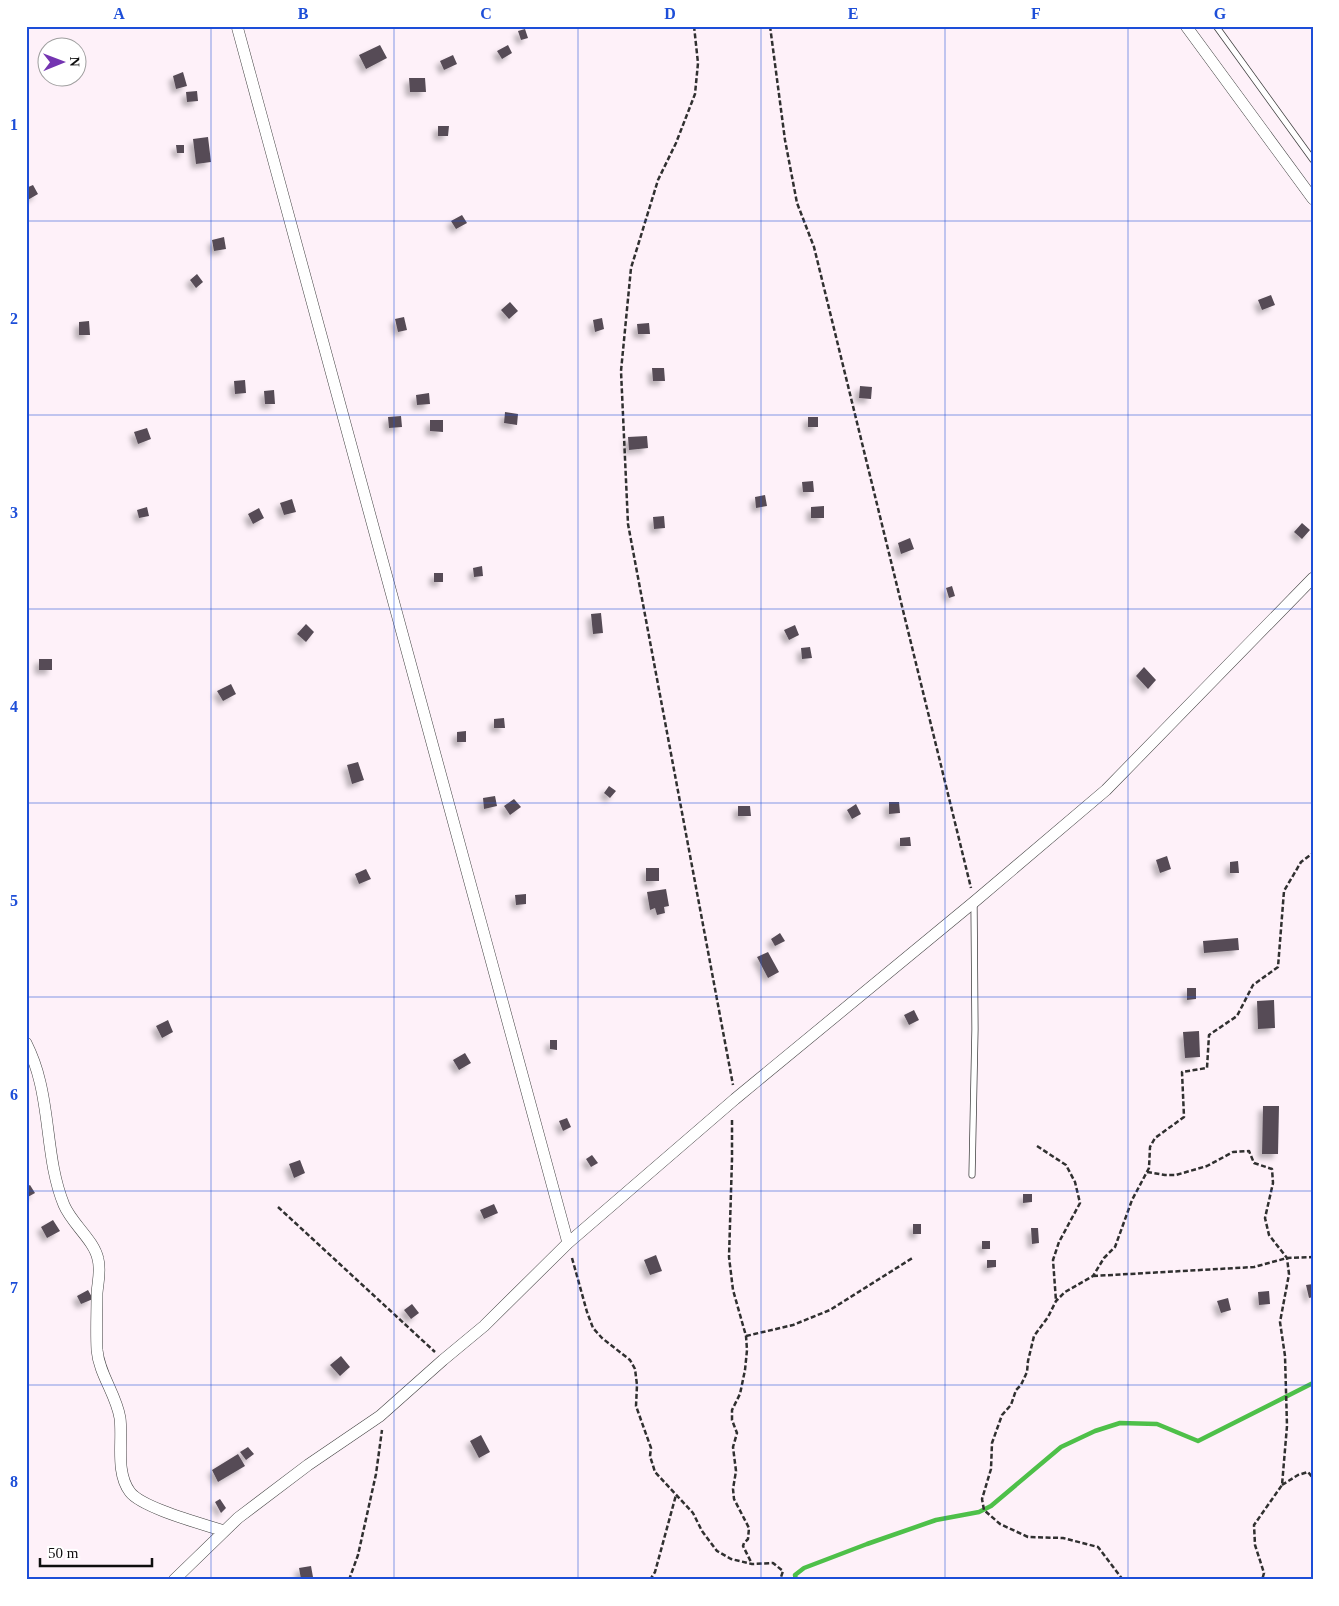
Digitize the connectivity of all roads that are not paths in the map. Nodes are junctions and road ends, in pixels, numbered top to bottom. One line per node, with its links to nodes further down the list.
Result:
1 (237, 26): 10 (street)
2 (1186, 26): 5 (street)
3 (1216, 26): 4 (lane)
4 (1313, 160)
5 (1313, 199)
6 (1313, 578): 7 (street)
7 (974, 902): 9 (lane); 10 (street)
8 (26, 1043): 11 (street)
9 (972, 1175)
10 (568, 1243): 11 (street)
11 (224, 1531): 12 (street)
12 (174, 1580)

